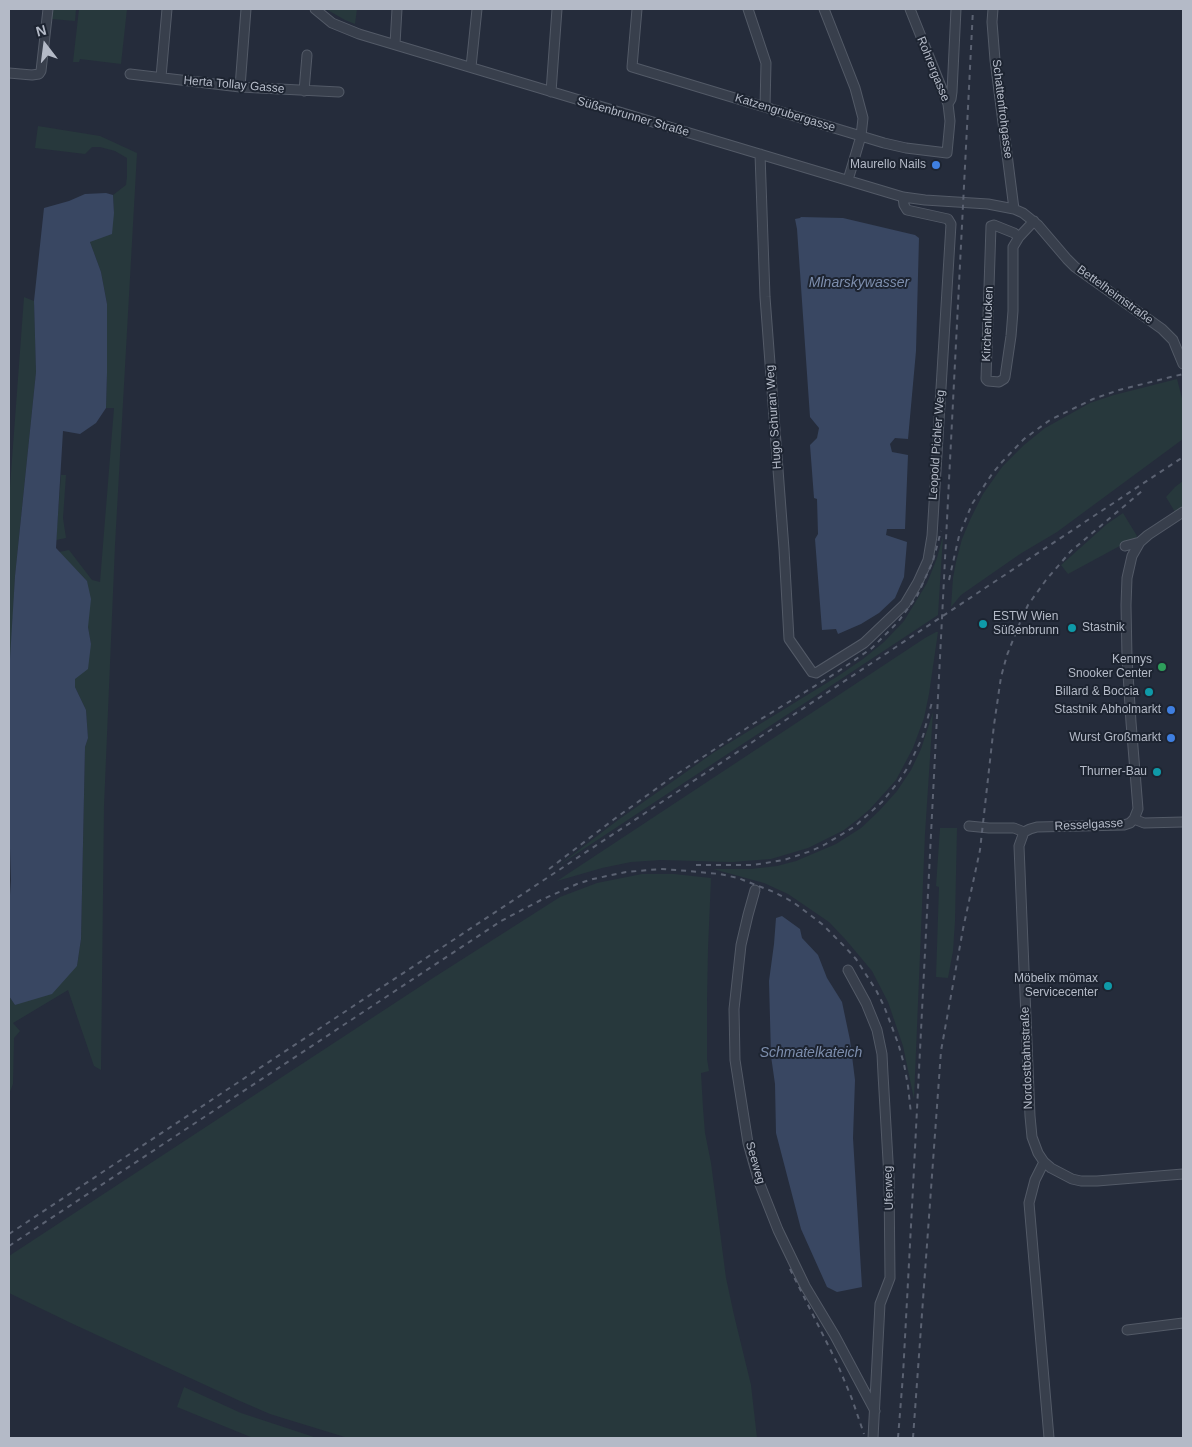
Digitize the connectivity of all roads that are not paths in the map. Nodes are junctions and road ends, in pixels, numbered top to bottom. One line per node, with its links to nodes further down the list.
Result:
1 (48, 9): 17 (street)
2 (167, 9): 19 (street)
3 (246, 9): 20 (street)
4 (316, 9): 14 (street, Süßenbrunner Straße)
5 (397, 9): 14 (street)
6 (476, 9): 16 (street)
7 (557, 9): 23 (street)
8 (638, 9): 25 (street, Katzengrubergasse)
9 (748, 9): 25 (street)
10 (824, 9): 26 (street)
11 (910, 9): 24 (street, Rohrergasse)
12 (956, 9): 24 (street)
13 (993, 9): 32 (street, Schattenfrohgasse)
14 (395, 44): 16 (street, Süßenbrunner Straße)
15 (307, 55): 21 (street)
16 (471, 67): 23 (street, Süßenbrunner Straße)
17 (9, 73)
18 (130, 74): 19 (street, Herta Tollay Gasse)
19 (161, 77): 20 (street, Herta Tollay Gasse)
20 (240, 87): 21 (street, Herta Tollay Gasse)
21 (304, 91): 22 (street, Herta Tollay Gasse)
22 (338, 92)
23 (551, 92): 28 (street, Süßenbrunner Straße)
24 (948, 104): 27 (street, Rohrergasse)
25 (765, 107): 26 (street, Katzengrubergasse)
26 (861, 136): 27 (street, Katzengrubergasse); 29 (street)
27 (940, 152)
28 (760, 154): 29 (street, Süßenbrunner Straße); 41 (street, Hugo Schuran Weg)
29 (848, 180): 30 (street, Süßenbrunner Straße)
30 (903, 197): 31 (street, Süßenbrunner Straße); 41 (street, Leopold Pichler Weg)
31 (959, 203): 32 (street, Bettelheimstraße)
32 (1014, 209): 33 (street, Bettelheimstraße)
33 (1034, 221): 34 (street); 36 (street, Bettelheimstraße)
34 (1018, 237): 34 (street, Kirchenlucken)
35 (1182, 338): 36 (street)
36 (1173, 340): 37 (street, Bettelheimstraße)
37 (1183, 364)
38 (1183, 512): 39 (street)
39 (1140, 542): 40 (street); 42 (street)
40 (1125, 546)
41 (812, 672)
42 (1134, 819): 43 (street, Resselgasse); 45 (street, Resselgasse)
43 (1183, 822)
44 (968, 826): 45 (street)
45 (1024, 832): 48 (street, Nordostbahnstraße)
46 (755, 890): 52 (street, Seeweg)
47 (848, 970): 52 (street, Uferweg)
48 (1048, 1165): 49 (street); 54 (street)
49 (1183, 1174)
50 (1183, 1324): 51 (street)
51 (1127, 1330)
52 (875, 1412): 53 (street, Uferweg)
53 (873, 1438)
54 (1049, 1438)

